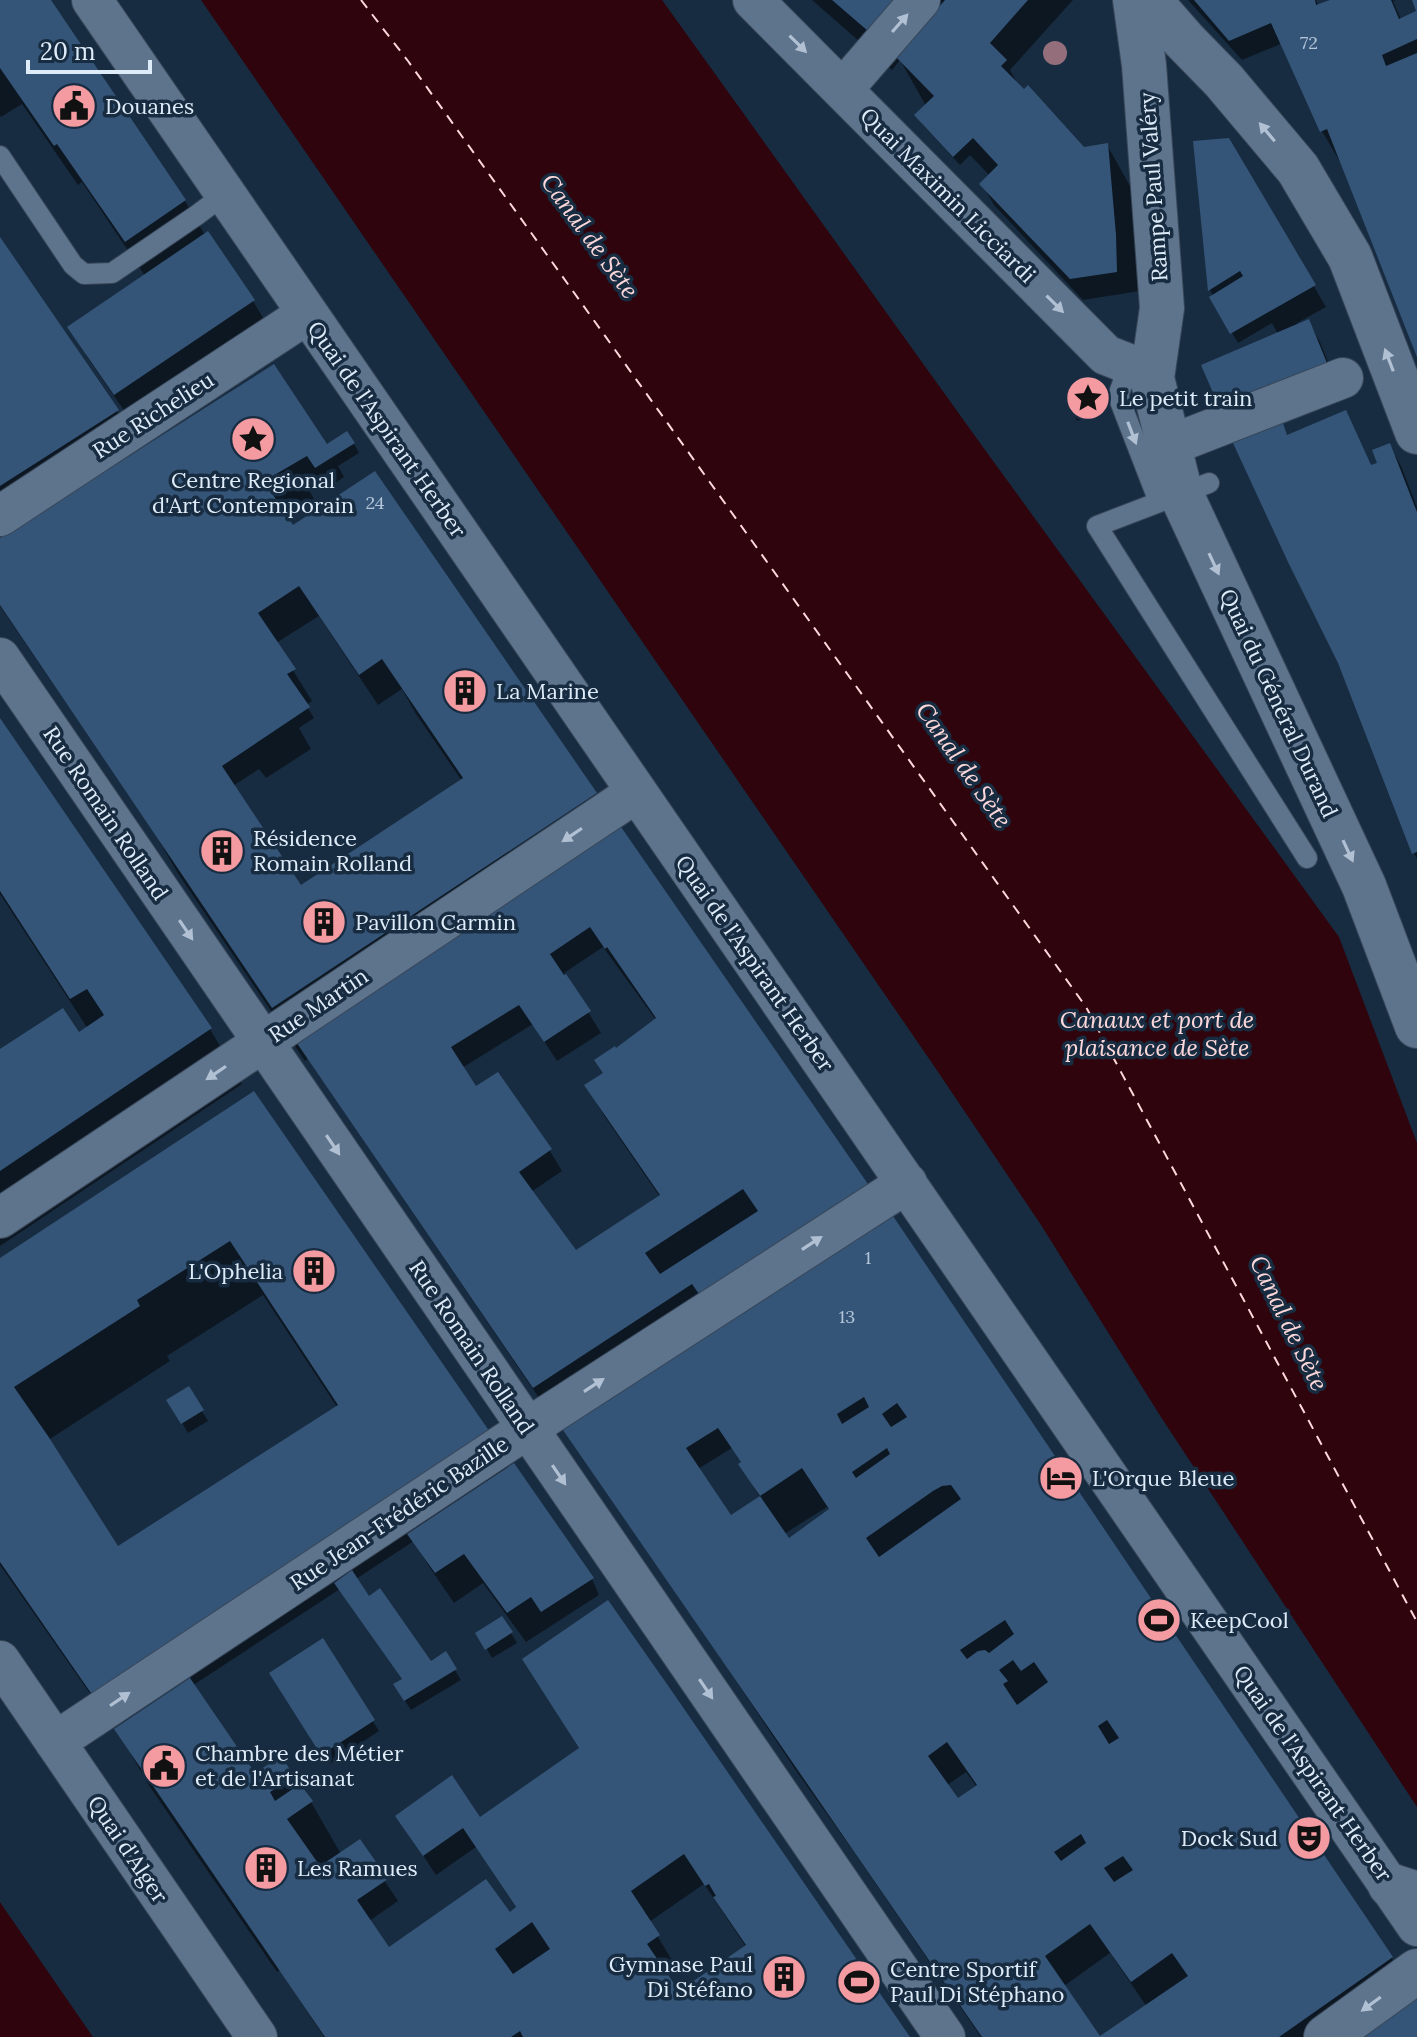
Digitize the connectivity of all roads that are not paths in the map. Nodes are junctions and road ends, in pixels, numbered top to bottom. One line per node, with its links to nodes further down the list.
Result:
1 (92, 0): 10 (street, Quai de l'Aspirant Herber)
2 (753, 0): 8 (street, Quai Maximin Licciardi, one-way to 8)
3 (920, 0): 8 (street, one-way to 3)
4 (1135, 0): 7 (main road)
5 (1149, 0): 6 (main road)
6 (1184, 40): 7 (main road, Rampe Paul Valéry); 14 (main road, one-way to 6)
7 (1144, 65): 12 (main road, Rampe Paul Valéry)
8 (843, 89): 12 (street, Quai Maximin Licciardi, one-way to 12)
9 (0, 156): 10 (lane)
10 (225, 194): 11 (street, Quai de l'Aspirant Herber)
11 (307, 314): 17 (street, Rue Richelieu); 19 (street, Quai de l'Aspirant Herber)
12 (1140, 371): 15 (main road, Quai du Général Durand); 16 (lane, one-way to 16)
13 (1343, 378): 15 (street)
14 (1415, 423)
15 (1168, 446): 16 (main road, Quai du Général Durand)
16 (1183, 493): 20 (lane); 21 (main road, Quai du Général Durand, one-way to 21)
17 (0, 516)
18 (0, 658): 22 (street, Rue Romain Rolland, one-way to 22)
19 (637, 792): 22 (street, Rue Martin, one-way to 22); 23 (street, Quai de l'Aspirant Herber)
20 (1307, 858)
21 (1417, 1026)
22 (263, 1042): 24 (street, Rue Martin, one-way to 24); 25 (street, Rue Romain Rolland, one-way to 25)
23 (907, 1183): 25 (street, Rue Jean-Frédéric Bazille, one-way to 23); 28 (street, Quai de l'Aspirant Herber)
24 (0, 1218)
25 (528, 1428): 27 (street, Rue Jean-Frédéric Bazille, one-way to 25); 32 (street, Rue Romain Rolland, one-way to 32)
26 (0, 1661): 27 (street, Quai d'Alger)
27 (55, 1742): 31 (street, Quai d'Alger)
28 (1404, 1890): 29 (street, Quai de l'Aspirant Herber)
29 (1417, 1926)
30 (1417, 1971): 33 (main road, one-way to 33)
31 (257, 2037)
32 (945, 2037)
33 (1326, 2037)

